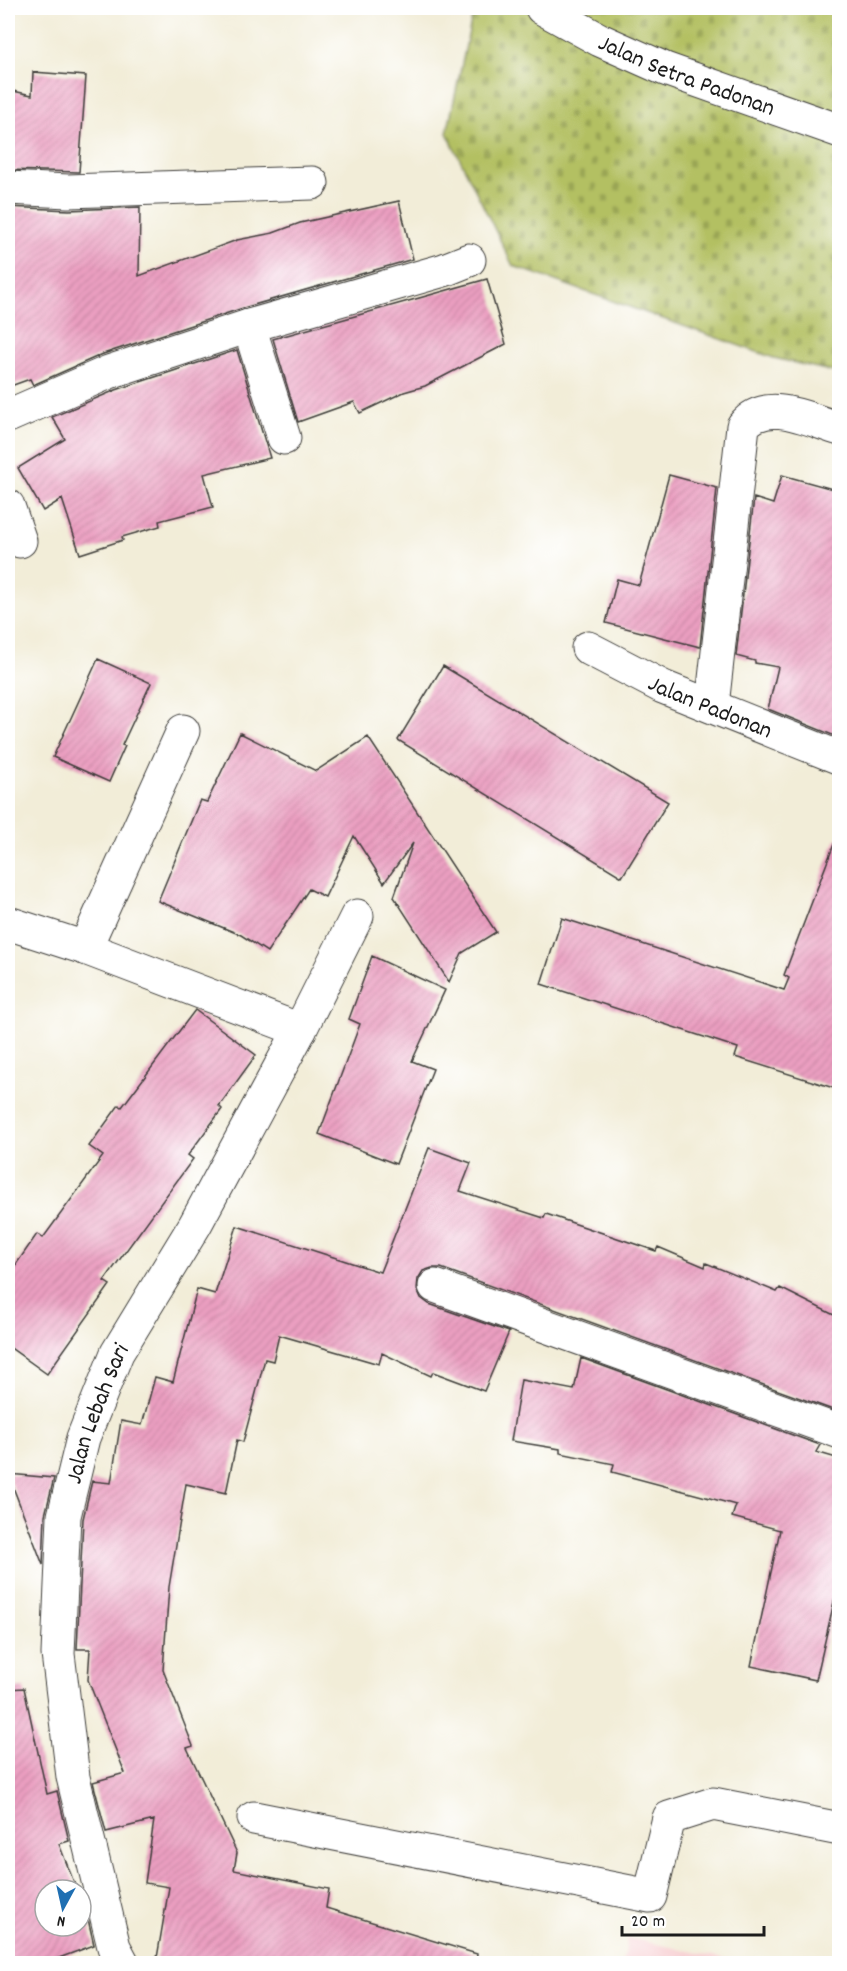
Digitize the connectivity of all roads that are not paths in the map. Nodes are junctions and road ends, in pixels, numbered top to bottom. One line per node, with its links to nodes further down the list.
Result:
1 (542, 8): 2 (street, Jalan Setra Padonan)
2 (840, 131)
3 (312, 183): 4 (street)
4 (8, 188)
5 (469, 260): 6 (street)
6 (249, 326): 7 (street); 9 (street)
7 (8, 416)
8 (840, 429): 13 (street)
9 (284, 438)
10 (8, 506): 11 (street)
11 (20, 541)
12 (588, 648): 13 (street, Jalan Padonan)
13 (712, 706): 15 (street, Jalan Padonan)
14 (183, 731): 18 (street)
15 (840, 758)
16 (357, 916): 19 (street, Jalan Lebah Sari)
17 (8, 922): 18 (street)
18 (85, 948): 19 (street)
19 (300, 1030): 24 (street, Jalan Lebah Sari)
20 (435, 1286): 21 (street)
21 (840, 1432)
22 (254, 1818): 23 (street)
23 (840, 1829)
24 (123, 1964)

